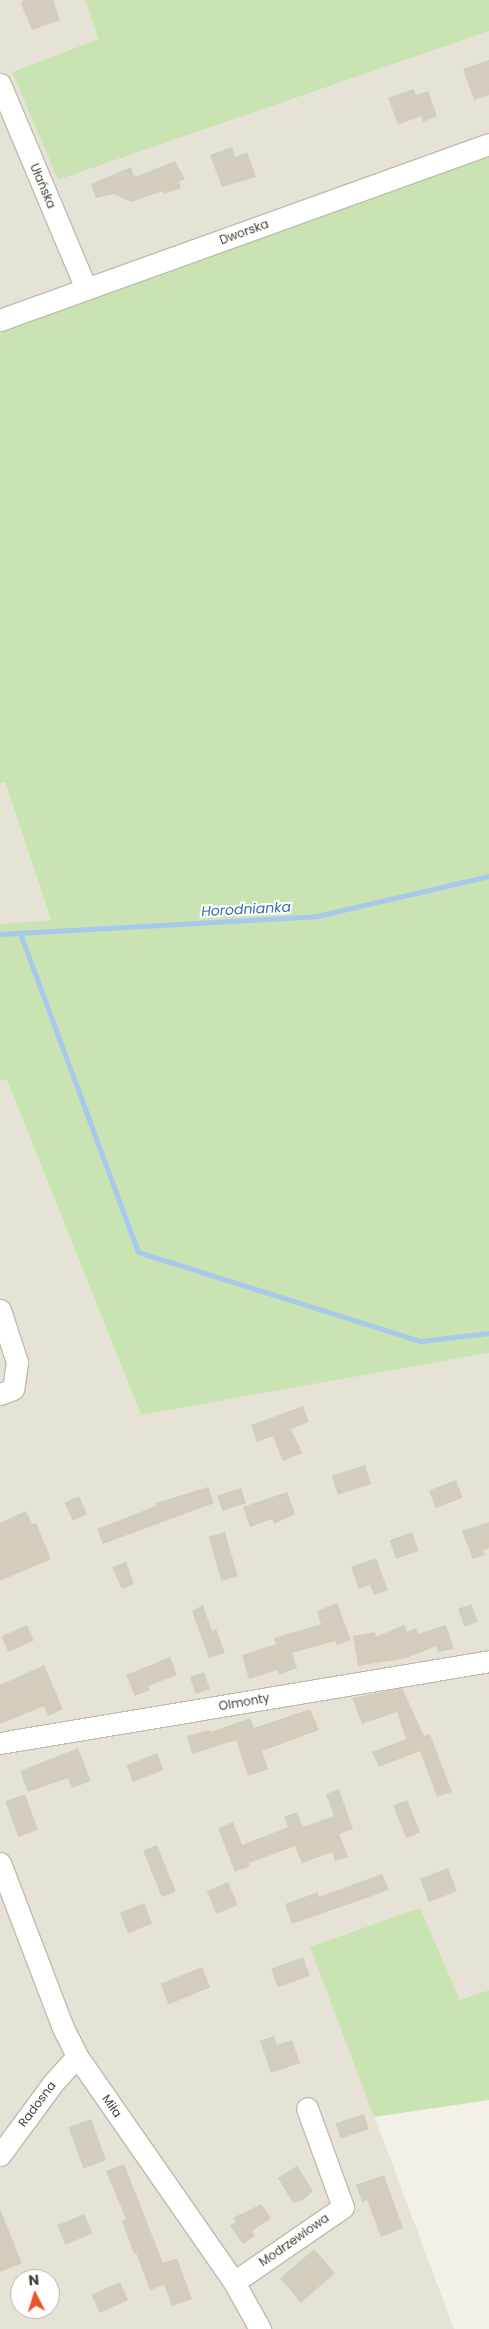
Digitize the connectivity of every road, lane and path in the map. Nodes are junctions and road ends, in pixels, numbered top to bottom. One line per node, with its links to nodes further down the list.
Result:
1 (0, 84): 3 (street, Ułańska)
2 (489, 144): 3 (street, Dworska)
3 (86, 289): 4 (street, Dworska)
4 (0, 320)
5 (0, 1310): 6 (street)
6 (0, 1394)
7 (489, 1661): 8 (street, Olmonty)
8 (0, 1744)
9 (0, 1863): 10 (street, Miła)
10 (77, 2056): 12 (street, Radosna); 13 (street, Miła)
11 (307, 2108): 13 (street, Modrzewiowa)
12 (0, 2155)
13 (234, 2282): 14 (street, Miła)
14 (260, 2329)

